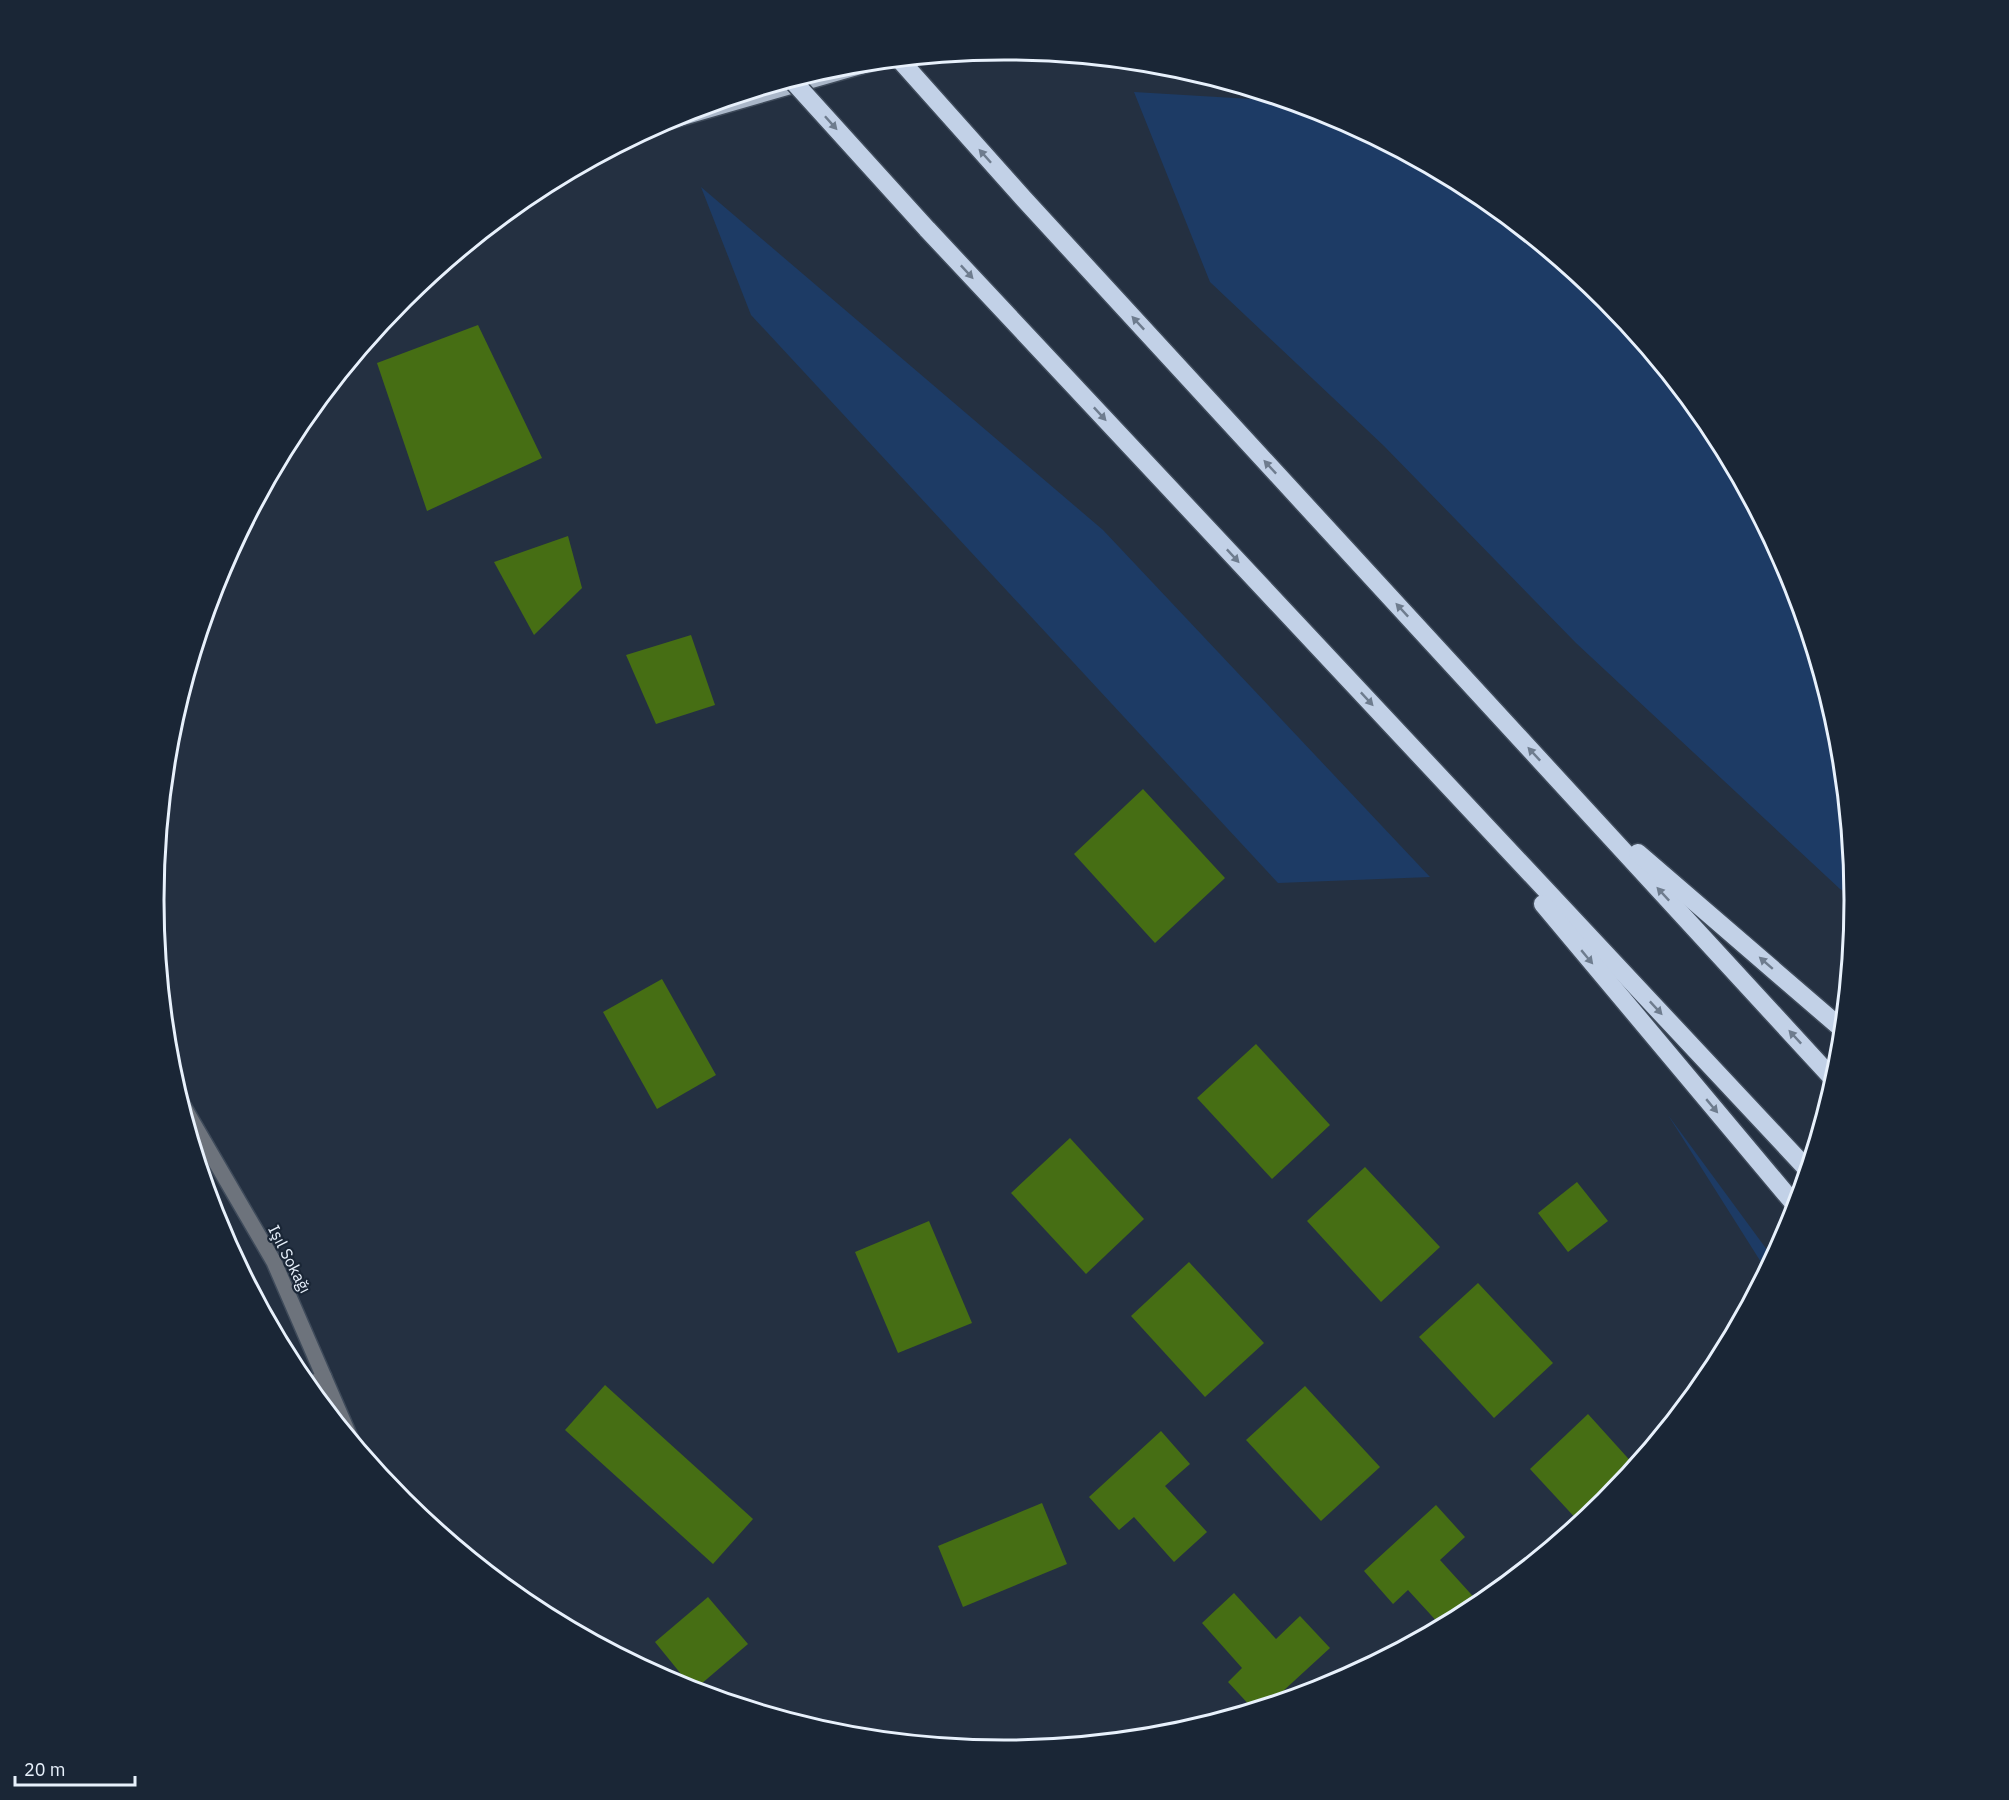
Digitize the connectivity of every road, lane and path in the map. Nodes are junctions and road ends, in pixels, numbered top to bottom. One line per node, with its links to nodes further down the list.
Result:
1 (905, 66): 4 (highway, one-way to 1)
2 (798, 86): 3 (highway, one-way to 3, bridge)
3 (1415, 751): 8 (highway, one-way to 8); 9 (highway, one-way to 9)
4 (1573, 797): 5 (highway, one-way to 4); 6 (highway, one-way to 4)
5 (1835, 1023)
6 (1826, 1072)
7 (197, 1129): 10 (street, Işıl Sokağı)
8 (1802, 1164)
9 (1789, 1198)
10 (324, 1377): 11 (street); 12 (street, Işıl Sokağı)
11 (317, 1381)
12 (340, 1413)

